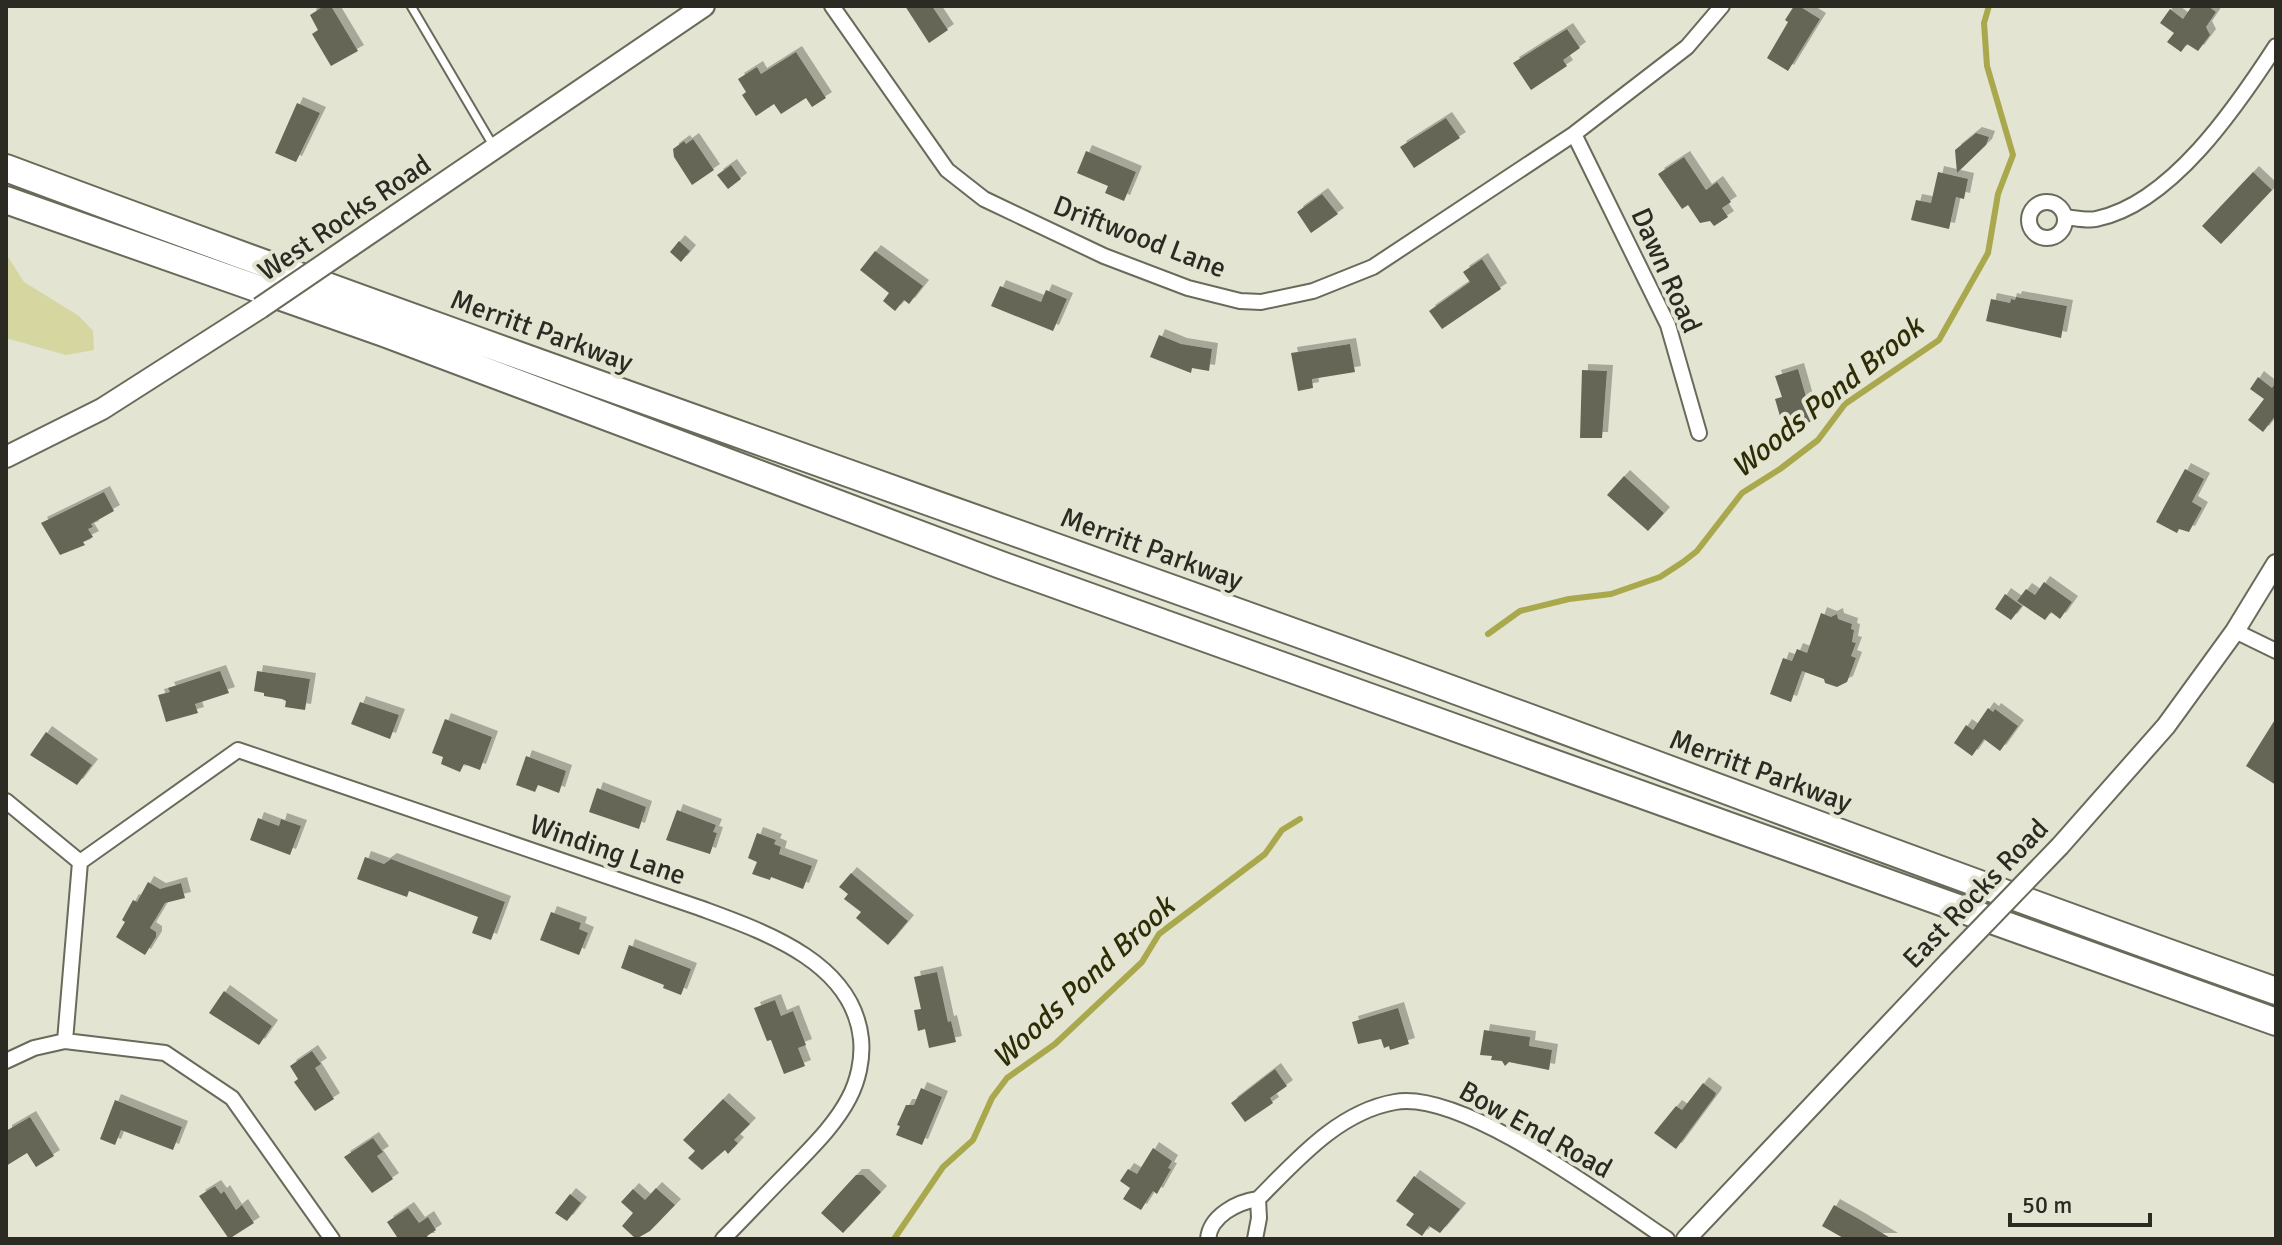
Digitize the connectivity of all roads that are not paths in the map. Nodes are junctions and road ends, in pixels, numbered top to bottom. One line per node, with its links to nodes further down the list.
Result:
1 (411, 6): 7 (lane)
2 (704, 6): 7 (main road, West Rocks Road)
3 (832, 6): 6 (street, Driftwood Lane)
4 (1722, 6): 6 (street, Driftwood Lane)
5 (2276, 46): 10 (street)
6 (1574, 134): 11 (street, Dawn Road)
7 (495, 148): 12 (main road, West Rocks Road, bridge)
8 (6, 168): 18 (highway, Merritt Parkway)
9 (6, 200): 19 (highway, Merritt Parkway)
10 (2065, 217)
11 (1699, 433)
12 (6, 457)
13 (2276, 564): 14 (street, East Rocks Road)
14 (2235, 631): 15 (street); 28 (street, East Rocks Road, bridge)
15 (2276, 651)
16 (6, 801): 17 (street)
17 (80, 862): 20 (street); 24 (street, Winding Lane)
18 (2276, 991)
19 (2276, 1022)
20 (65, 1041): 21 (street); 23 (street)
21 (6, 1061)
22 (1258, 1199): 25 (street, Bow End Road); 26 (street); 27 (street, Bow End Road)
23 (332, 1239)
24 (723, 1239)
25 (1208, 1239)
26 (1255, 1239)
27 (1667, 1239)
28 (1686, 1239)

